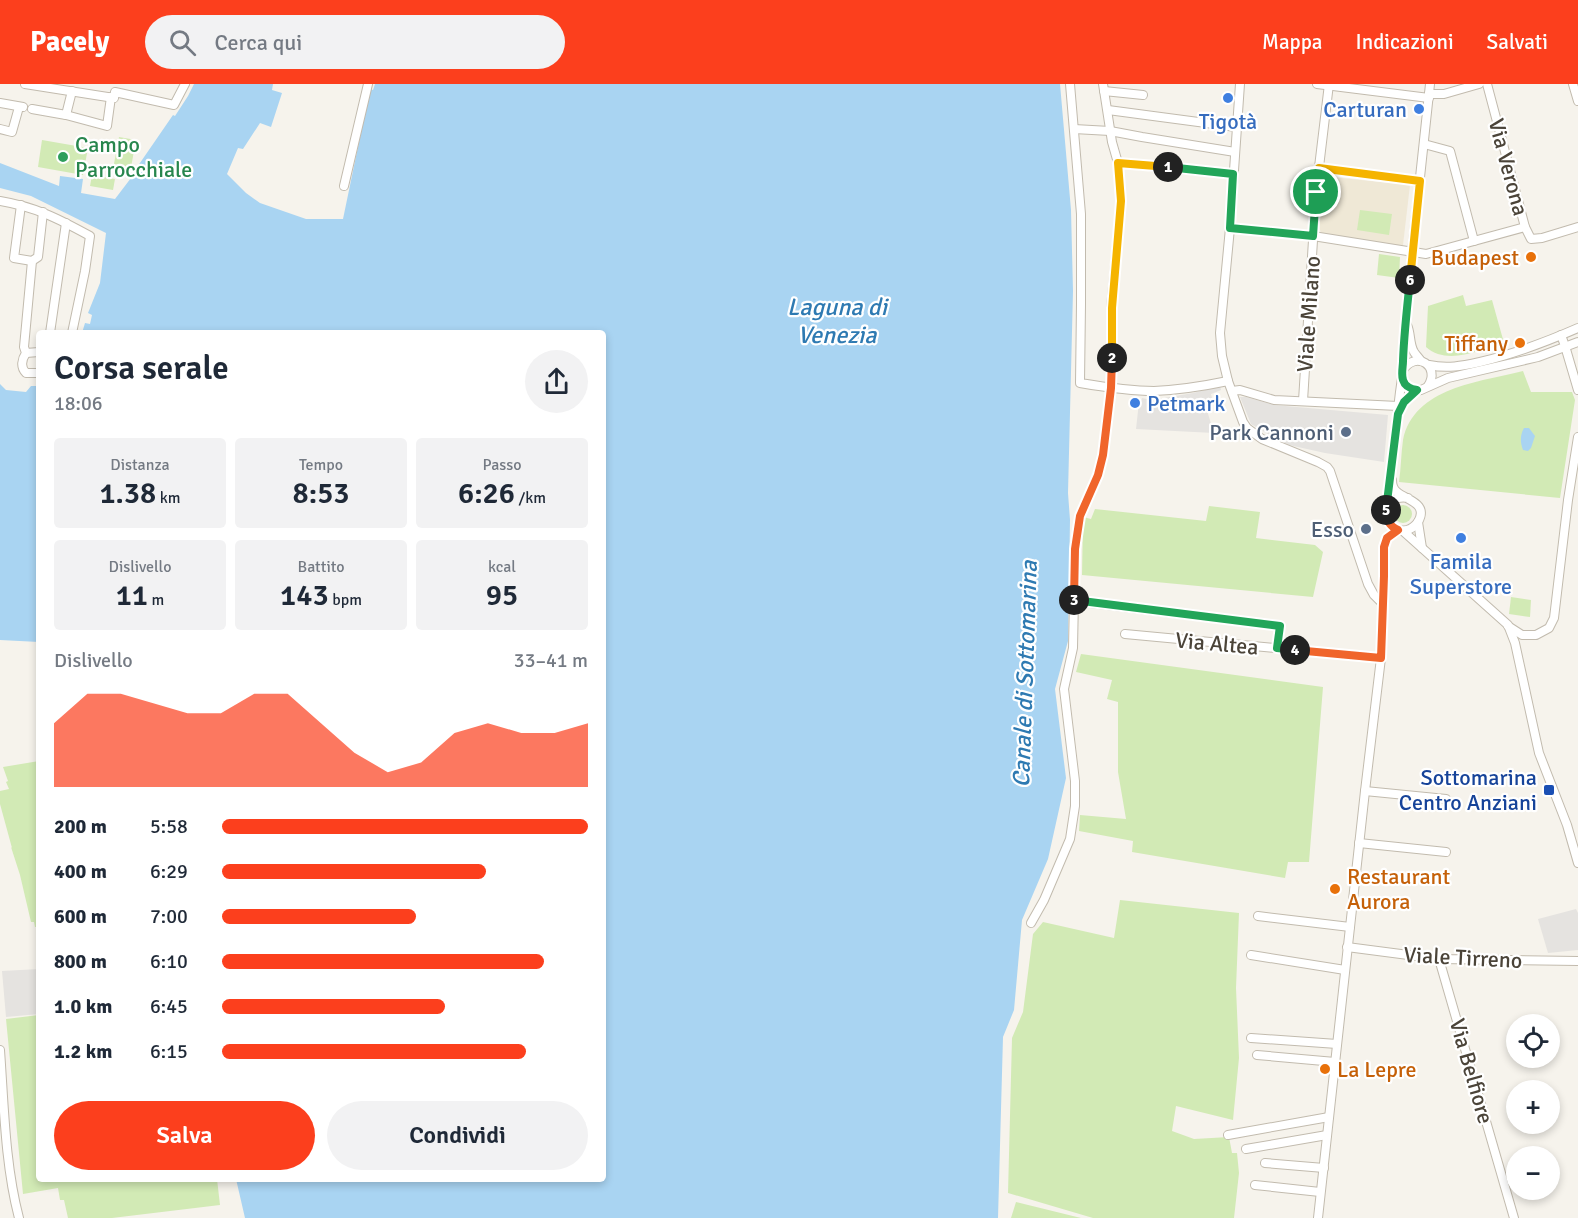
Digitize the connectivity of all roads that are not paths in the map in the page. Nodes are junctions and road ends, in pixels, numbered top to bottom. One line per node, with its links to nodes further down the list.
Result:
1 (25, 84): 14 (street)
2 (185, 84): 17 (street)
3 (368, 84): 33 (street)
4 (1070, 84): 25 (street)
5 (1239, 84): 23 (street)
6 (1317, 84): 11 (street)
7 (1430, 84): 16 (street)
8 (1479, 84): 16 (street)
9 (1487, 84): 38 (street, Via Verona)
10 (1573, 84): 18 (street)
11 (1329, 85): 16 (street); 30 (street, Viale Milano)
12 (1104, 87): 15 (street); 21 (street)
13 (89, 89): 14 (street); 17 (street)
14 (72, 91): 22 (street)
15 (1143, 95)
16 (1429, 96): 27 (street)
17 (111, 97): 22 (street)
18 (1578, 101)
19 (0, 103): 20 (street)
20 (25, 108): 22 (street); 24 (street)
21 (1108, 110): 23 (street); 26 (street)
22 (66, 115)
23 (1236, 128): 28 (street)
24 (0, 129)
25 (1074, 129): 26 (street); 59 (street)
26 (1110, 131): 28 (street); 29 (street)
27 (1424, 144): 32 (street); 42 (street)
28 (1235, 152): 31 (street)
29 (1118, 163): 31 (street); 59 (street)
30 (1319, 168): 32 (street); 41 (street, Viale Milano)
31 (1233, 174): 40 (street)
32 (1420, 181): 43 (street)
33 (344, 186)
34 (0, 201): 35 (street)
35 (21, 205): 36 (street); 44 (street)
36 (43, 212): 37 (street); 44 (street)
37 (66, 223): 47 (street); 48 (street)
38 (1525, 227): 39 (street, Via Verona); 42 (street)
39 (1578, 227)
40 (1230, 228): 41 (street); 57 (street)
41 (1313, 236): 43 (street); 63 (street, Viale Milano)
42 (1474, 241): 43 (street)
43 (1412, 252): 45 (street)
44 (32, 261): 53 (street)
45 (1406, 321): 54 (street); 56 (street)
46 (1578, 328): 49 (street)
47 (50, 330)
48 (73, 330)
49 (1561, 335): 51 (street); 54 (street)
50 (1578, 342): 51 (street)
51 (1565, 346): 58 (street); 61 (street)
52 (36, 352): 53 (street)
53 (26, 353): 55 (street)
54 (1425, 363): 56 (street); 58 (street)
55 (36, 373)
56 (1403, 374): 60 (street); 64 (street)
57 (1228, 381): 59 (street); 62 (street)
58 (1428, 386): 60 (street)
59 (1111, 388): 72 (street)
60 (1417, 390): 64 (street)
61 (1578, 390)
62 (1232, 391): 63 (street); 73 (street)
63 (1303, 401): 64 (street)
64 (1398, 410): 66 (street)
65 (1578, 437): 74 (street)
66 (1390, 473): 67 (street); 68 (street)
67 (1408, 498): 68 (street); 69 (street)
68 (1386, 512): 70 (street)
69 (1418, 522): 70 (street); 71 (street)
70 (1401, 531): 71 (street); 73 (street)
71 (1422, 549): 74 (street)
72 (1074, 601): 76 (street); 84 (street)
73 (1383, 604): 77 (street)
74 (1508, 625): 82 (street)
75 (1125, 634): 76 (street, Via Altea)
76 (1277, 648): 77 (street, Via Altea)
77 (1381, 658): 78 (street)
78 (1365, 790): 79 (street); 80 (street)
79 (1446, 799)
80 (1359, 843): 81 (street); 85 (street)
81 (1446, 852)
82 (1578, 863)
83 (1258, 916): 85 (street)
84 (1031, 923)
85 (1350, 927): 86 (street)
86 (1347, 947): 88 (street, Viale Tirreno); 90 (street)
87 (1251, 955): 90 (street)
88 (1439, 959): 89 (street, Viale Tirreno); 106 (street, Via Belfiore)
89 (1578, 961)
90 (1345, 970): 92 (street)
91 (1251, 1038): 92 (street)
92 (1337, 1044): 95 (street)
93 (0, 1050): 104 (street)
94 (1257, 1055): 95 (street)
95 (1335, 1062): 96 (street)
96 (1329, 1117): 97 (street); 98 (street)
97 (1228, 1135)
98 (1327, 1135): 99 (street); 101 (street)
99 (1246, 1149)
100 (1264, 1162): 101 (street)
101 (1324, 1167): 103 (street)
102 (1255, 1185): 103 (street)
103 (1320, 1192): 105 (street)
104 (20, 1218)
105 (1318, 1218)
106 (1514, 1218)

